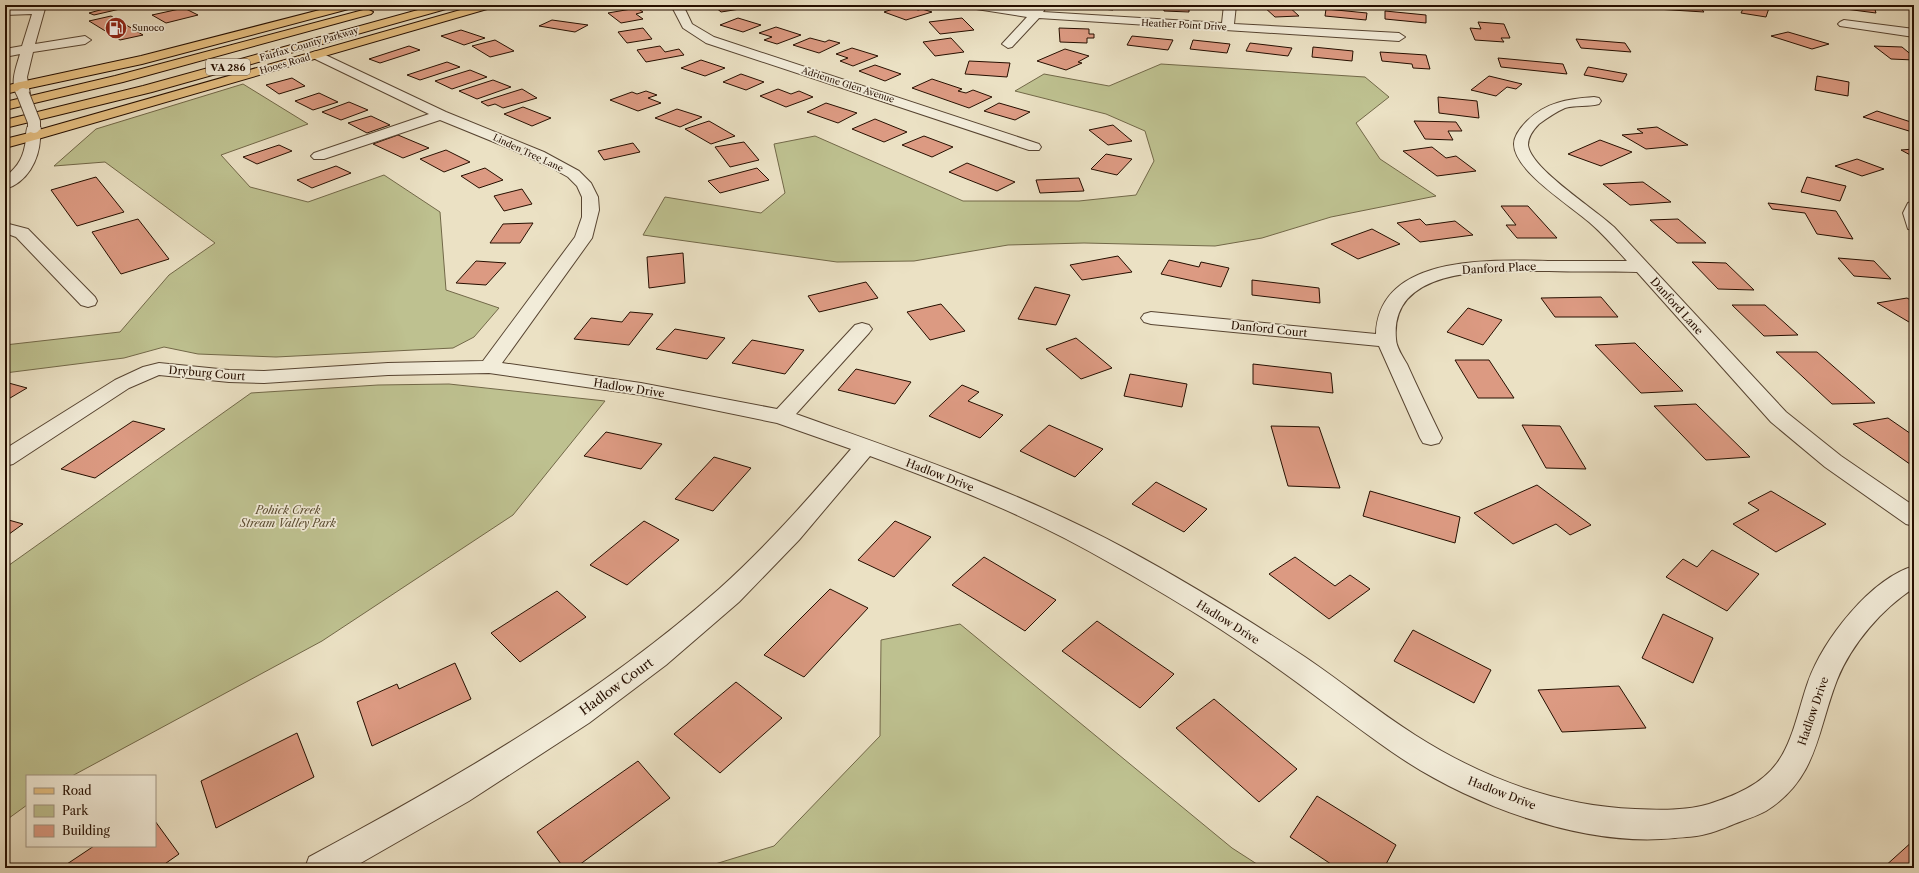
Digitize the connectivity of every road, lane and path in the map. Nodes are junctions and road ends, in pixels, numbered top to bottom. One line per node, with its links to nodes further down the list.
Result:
1 (352, 5): 21 (main road)
2 (449, 5): 25 (main road, Fairfax County Parkway / VA 286)
3 (490, 5): 19 (main road, Hooes Road)
4 (677, 5): 28 (street, Adrienne Glen Avenue)
5 (970, 5): 9 (street, Heather Point Drive)
6 (1230, 5): 12 (street)
7 (39, 7): 10 (street); 17 (street)
8 (378, 9): 23 (main road, Fairfax County Parkway / VA 286)
9 (1039, 10): 12 (street, Heather Point Drive); 16 (street)
10 (5, 12)
11 (1844, 24): 13 (street)
12 (1228, 27): 14 (street, Heather Point Drive)
13 (1914, 33)
14 (1399, 36)
15 (85, 40): 17 (street)
16 (1008, 44)
17 (27, 50): 18 (street); 21 (street)
18 (5, 54)
19 (317, 55): 24 (street, Linden Tree Lane); 26 (main road, Hooes Road)
20 (5, 90): 21 (main road)
21 (22, 90): 26 (street, bridge)
22 (1594, 101): 34 (street, Danford Lane)
23 (5, 106)
24 (441, 115): 29 (street); 39 (street, Linden Tree Lane)
25 (5, 124)
26 (33, 132): 27 (main road, Hooes Road); 30 (street)
27 (5, 144)
28 (1034, 147)
29 (319, 156)
30 (5, 184)
31 (1914, 206): 32 (street)
32 (1914, 225)
33 (5, 228): 35 (street)
34 (1641, 267): 38 (street, Danford Place); 45 (street, Danford Lane)
35 (88, 301)
36 (1151, 318): 38 (street, Danford Court)
37 (862, 329): 41 (street)
38 (1386, 341): 42 (street, Danford Place)
39 (489, 367): 40 (street, Hadlow Drive); 41 (street, Hadlow Drive)
40 (409, 369): 44 (street, Dryburg Court)
41 (782, 418): 43 (street, Hadlow Drive)
42 (1431, 438)
43 (866, 447): 46 (street, Hadlow Drive); 47 (street, Hadlow Court)
44 (5, 459)
45 (1914, 518)
46 (1914, 575)
47 (321, 868)

